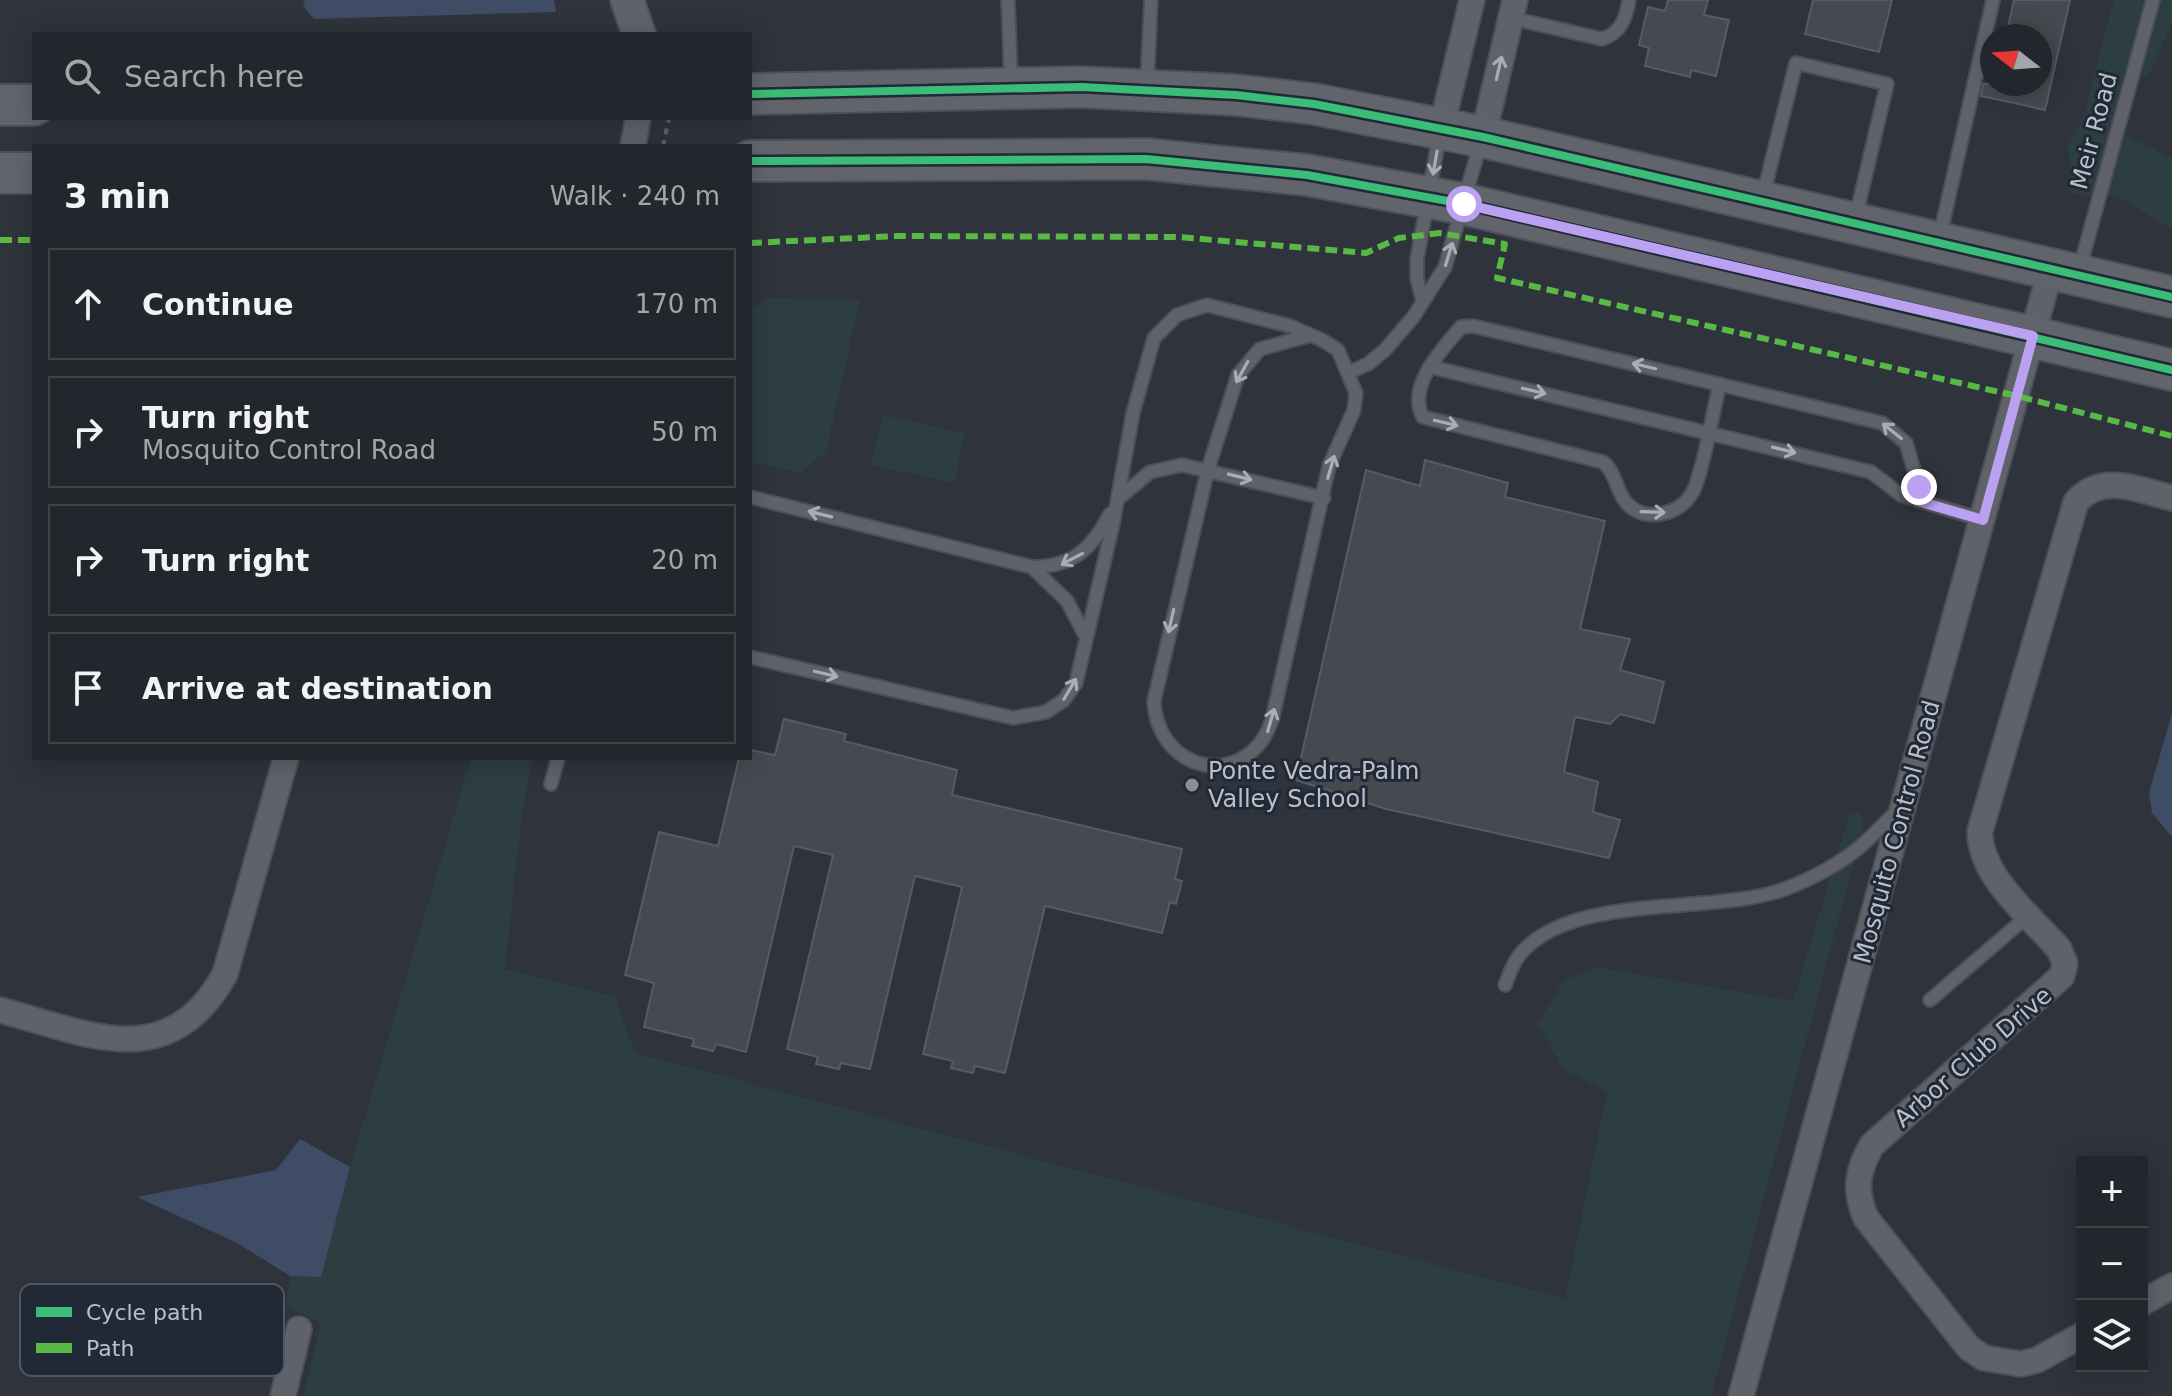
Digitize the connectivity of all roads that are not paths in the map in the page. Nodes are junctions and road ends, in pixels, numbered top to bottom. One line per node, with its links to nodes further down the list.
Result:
1 (627, 0): 9 (street)
2 (1008, 0): 10 (lane)
3 (1151, 0): 11 (lane)
4 (1472, 0): 16 (street)
5 (1629, 0): 8 (lane)
6 (1993, 0): 25 (lane)
7 (2153, 0): 26 (lane, Meir Road)
8 (1513, 9): 17 (street, one-way to 8)
9 (638, 32)
10 (1012, 89): 11 (main road); 12 (main road)
11 (1147, 89): 16 (main road)
12 (752, 94)
13 (0, 105): 14 (main road)
14 (32, 105)
15 (638, 120): 18 (street)
16 (1441, 129): 17 (main road); 22 (lane, one-way to 22)
17 (1483, 137): 22 (lane); 23 (main road)
18 (633, 144)
19 (752, 161): 22 (main road)
20 (0, 173): 21 (main road)
21 (32, 173)
22 (1446, 200): 28 (lane); 28 (lane, one-way to 22); 30 (main road)
23 (1762, 202): 24 (main road); 24 (lane)
24 (1854, 223): 25 (main road)
25 (1938, 243): 26 (main road)
26 (2064, 271): 27 (main road); 30 (street, Mosquito Control Road)
27 (2172, 297)
28 (1422, 298): 33 (lane)
29 (1307, 336): 33 (lane); 36 (lane, one-way to 36); 40 (lane)
30 (2033, 336): 32 (main road); 42 (street, Mosquito Control Road)
31 (1431, 367): 34 (lane, one-way to 31); 35 (lane, one-way to 35); 35 (lane, one-way to 35)
32 (2172, 370)
33 (1350, 372): 38 (lane, one-way to 33)
34 (1720, 384): 35 (lane); 41 (lane, one-way to 34)
35 (1708, 431): 41 (lane, one-way to 41)
36 (1208, 469): 38 (lane, one-way to 38); 38 (lane, one-way to 38); 40 (lane)
37 (752, 497): 43 (lane, one-way to 37)
38 (1324, 498)
39 (2172, 498): 50 (street, Arbor Club Drive)
40 (1118, 499): 43 (lane, one-way to 43); 44 (lane)
41 (1918, 501): 42 (lane)
42 (1983, 520): 49 (street, Mosquito Control Road)
43 (1032, 567): 44 (lane)
44 (1086, 637): 45 (lane, one-way to 44)
45 (752, 657)
46 (285, 760): 53 (street)
47 (557, 760): 48 (lane)
48 (551, 784)
49 (1904, 806): 51 (lane); 59 (street, Mosquito Control Road)
50 (2029, 915): 52 (lane); 57 (street, Arbor Club Drive)
51 (1505, 985)
52 (1930, 1000)
53 (0, 1010)
54 (2172, 1286): 55 (street)
55 (2147, 1300)
56 (299, 1329): 58 (street)
57 (2076, 1338)
58 (283, 1396)
59 (1741, 1396)

